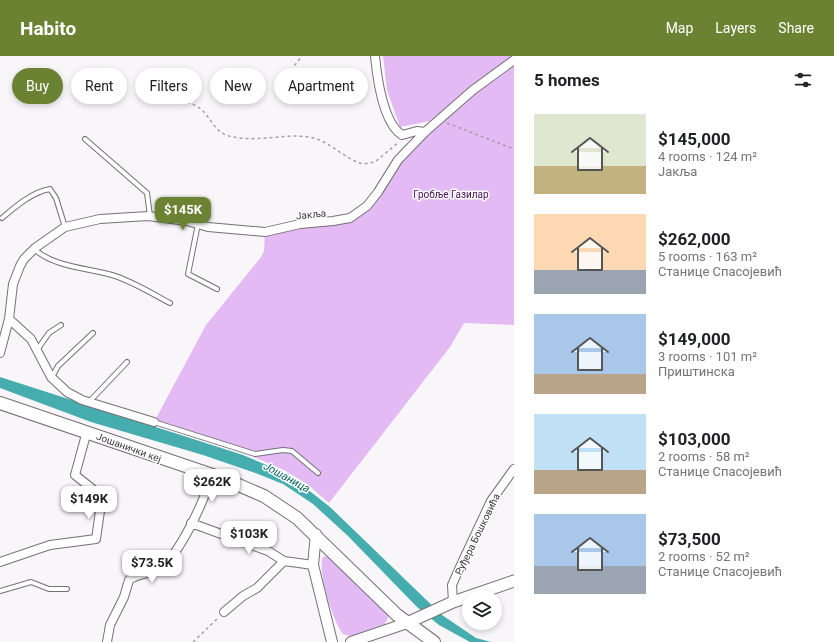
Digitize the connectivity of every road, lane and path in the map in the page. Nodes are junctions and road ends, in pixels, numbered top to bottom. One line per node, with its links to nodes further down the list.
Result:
1 (302, 56): 4 (path)
2 (375, 56): 8 (street)
3 (514, 60): 6 (street, Јакља)
4 (292, 68)
5 (191, 104): 8 (path)
6 (441, 118): 7 (street, Јакља); 10 (path)
7 (425, 132): 8 (street); 13 (street, Јакља)
8 (402, 135)
9 (85, 139): 11 (lane)
10 (514, 149)
11 (150, 217): 13 (street, Јакља); 14 (street, Јакља)
12 (2, 218): 14 (lane)
13 (198, 224): 16 (lane)
14 (65, 227): 15 (street, Јакља)
15 (34, 249): 17 (lane); 18 (street, Јакља)
16 (216, 289)
17 (170, 303)
18 (9, 319): 21 (street); 22 (street, Јакља)
19 (61, 325): 21 (lane)
20 (94, 333): 24 (lane)
21 (37, 350): 24 (street)
22 (0, 353)
23 (127, 362): 25 (lane)
24 (51, 377): 25 (street)
25 (89, 402): 27 (street)
26 (0, 403): 28 (main road, Јошанички кеј)
27 (154, 422): 30 (lane)
28 (87, 431): 31 (main road, Јошанички кеј); 35 (street)
29 (514, 469): 40 (street, Руђера Бошковића)
30 (318, 473)
31 (211, 475): 32 (street); 33 (main road, Јошанички кеј)
32 (191, 522): 34 (street); 44 (street)
33 (316, 534): 36 (street); 42 (main road, Јошанички кеј)
34 (284, 561): 36 (street); 41 (street)
35 (0, 562)
36 (313, 565): 46 (street)
37 (514, 581): 40 (main road)
38 (67, 589): 39 (lane)
39 (0, 591)
40 (450, 604): 42 (main road)
41 (224, 612): 45 (path)
42 (407, 623): 43 (main road, Јошанички кеј); 47 (street)
43 (428, 640)
44 (107, 642)
45 (193, 642)
46 (332, 642)
47 (351, 642)

